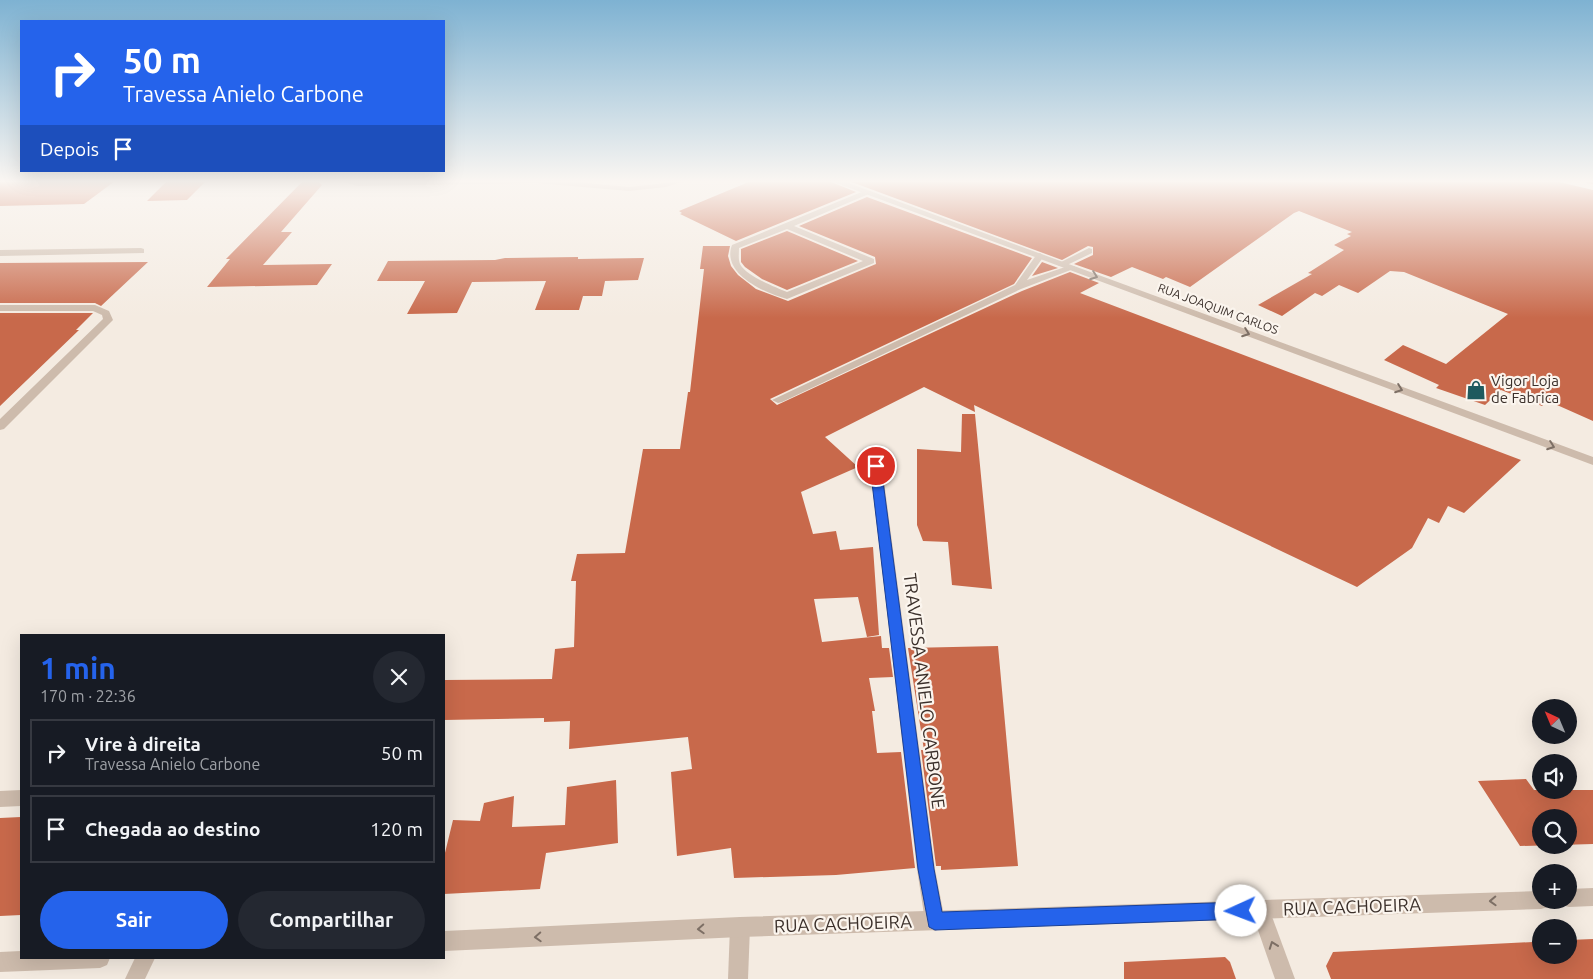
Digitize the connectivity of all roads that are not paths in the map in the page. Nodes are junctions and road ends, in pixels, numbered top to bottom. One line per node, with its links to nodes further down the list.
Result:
1 (785, 227): 2 (street)
2 (789, 227)
3 (960, 227): 7 (street, RUA JOAQUIM CARLOS)
4 (141, 251): 6 (street)
5 (1089, 251): 8 (street)
6 (0, 253)
7 (1040, 256): 8 (street, RUA JOAQUIM CARLOS); 9 (street)
8 (1067, 266): 9 (street); 13 (street, RUA JOAQUIM CARLOS, one-way to 13)
9 (1018, 287): 11 (street)
10 (0, 308): 12 (street)
11 (778, 400)
12 (0, 426)
13 (1593, 461)
14 (876, 466): 21 (street, TRAVESSA ANIELO CARBONE)
15 (20, 798): 16 (street)
16 (0, 799)
17 (1593, 897): 18 (street)
18 (1577, 898)
19 (1532, 900): 20 (street, RUA CACHOEIRA, one-way to 20)
20 (1260, 910): 21 (street, RUA CACHOEIRA); 29 (street, one-way to 20)
21 (935, 921): 22 (street, RUA CACHOEIRA)
22 (740, 927): 23 (street, RUA CACHOEIRA, one-way to 23); 28 (street)
23 (445, 941)
24 (75, 959): 26 (street)
25 (145, 959): 27 (street)
26 (0, 962)
27 (135, 979)
28 (738, 979)
29 (1285, 979)

